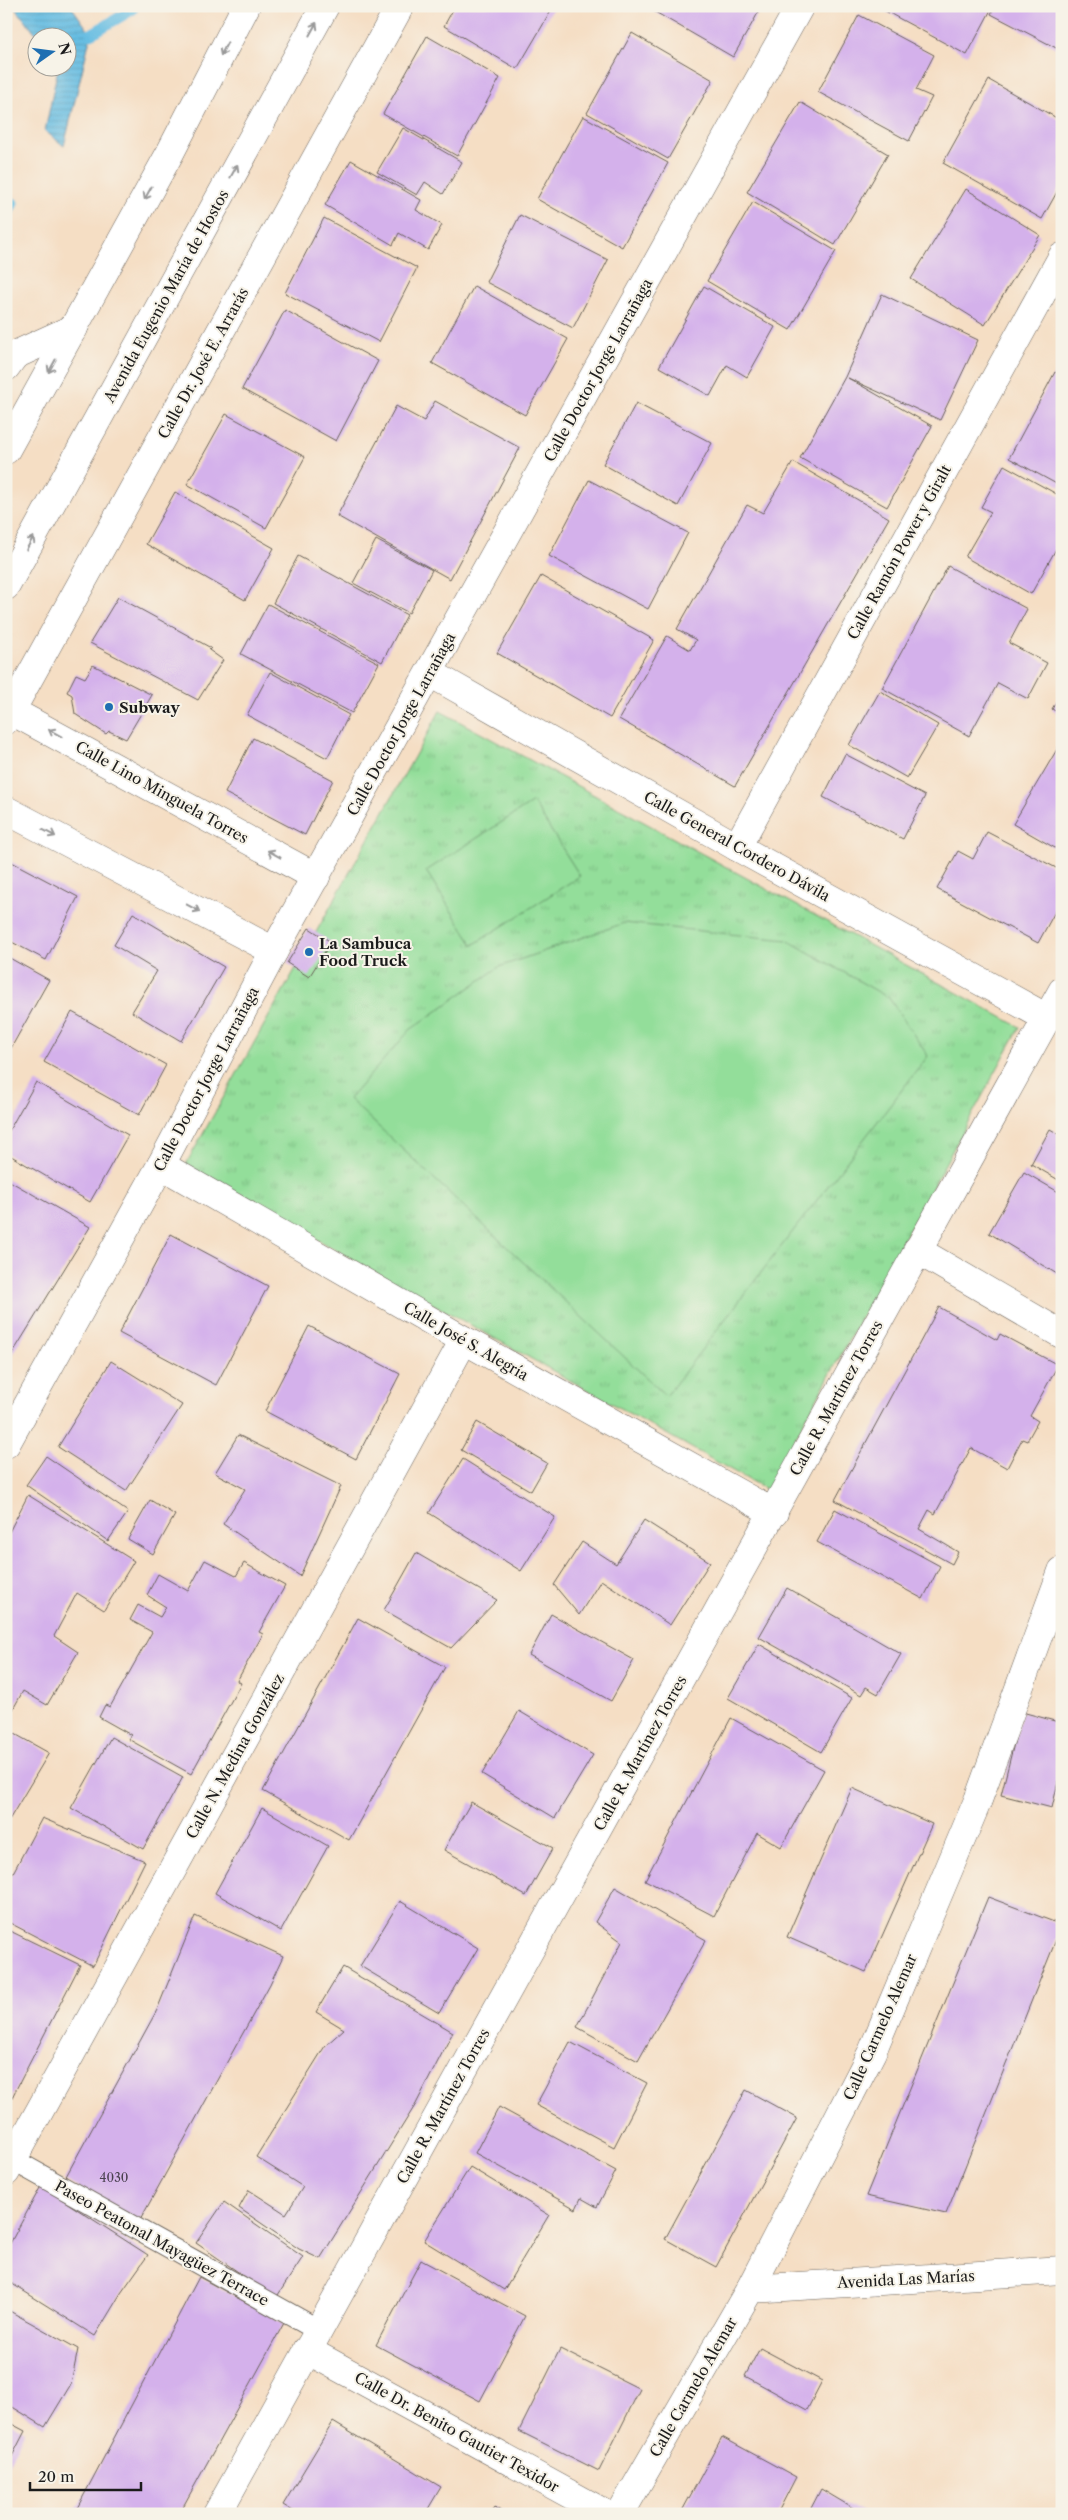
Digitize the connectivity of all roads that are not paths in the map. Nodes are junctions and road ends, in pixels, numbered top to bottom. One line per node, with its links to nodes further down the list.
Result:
1 (246, 6): 6 (main road, one-way to 6)
2 (325, 6): 9 (main road, Avenida Eugenio María de Hostos, one-way to 2)
3 (400, 6): 11 (main road, Calle Dr. José E. Arrarás)
4 (800, 6): 10 (main road, Calle Doctor Jorge Larrañaga)
5 (1062, 257): 13 (main road, Calle Ramón Power y Giralt)
6 (74, 328): 7 (main road); 8 (main road, one-way to 8)
7 (6, 367)
8 (6, 450)
9 (6, 586)
10 (430, 673): 13 (main road, Calle General Cordero Dávila); 14 (main road, Calle Doctor Jorge Larrañaga)
11 (8, 712): 14 (main road, Calle Lino Minguela Torres, one-way to 11)
12 (6, 810): 15 (main road, one-way to 15)
13 (737, 847): 17 (main road, Calle General Cordero Dávila)
14 (316, 877): 15 (main road, Calle Doctor Jorge Larrañaga)
15 (274, 951): 18 (main road, Calle Doctor Jorge Larrañaga)
16 (1062, 990): 17 (main road, Calle R. Martínez Torres)
17 (1047, 1018): 19 (main road, Calle R. Martínez Torres)
18 (161, 1164): 21 (main road, Calle José S. Alegría); 22 (main road, Calle Doctor Jorge Larrañaga)
19 (916, 1250): 20 (main road); 23 (main road, Calle R. Martínez Torres)
20 (1061, 1334)
21 (464, 1340): 23 (main road, Calle José S. Alegría); 25 (main road, Calle N. Medina González)
22 (6, 1444)
23 (774, 1513): 28 (main road, Calle R. Martínez Torres)
24 (1062, 1571): 27 (main road, Calle Carmelo Alemar)
25 (8, 2163): 28 (lane, Paseo Peatonal Mayagüez Terrace)
26 (1062, 2270): 27 (main road, Avenida Las Marías)
27 (750, 2289): 31 (main road, Calle Carmelo Alemar)
28 (313, 2340): 29 (main road, Calle R. Martínez Torres); 30 (main road, Calle Dr. Benito Gautier Texidor)
29 (217, 2514)
30 (606, 2514)
31 (620, 2514)

